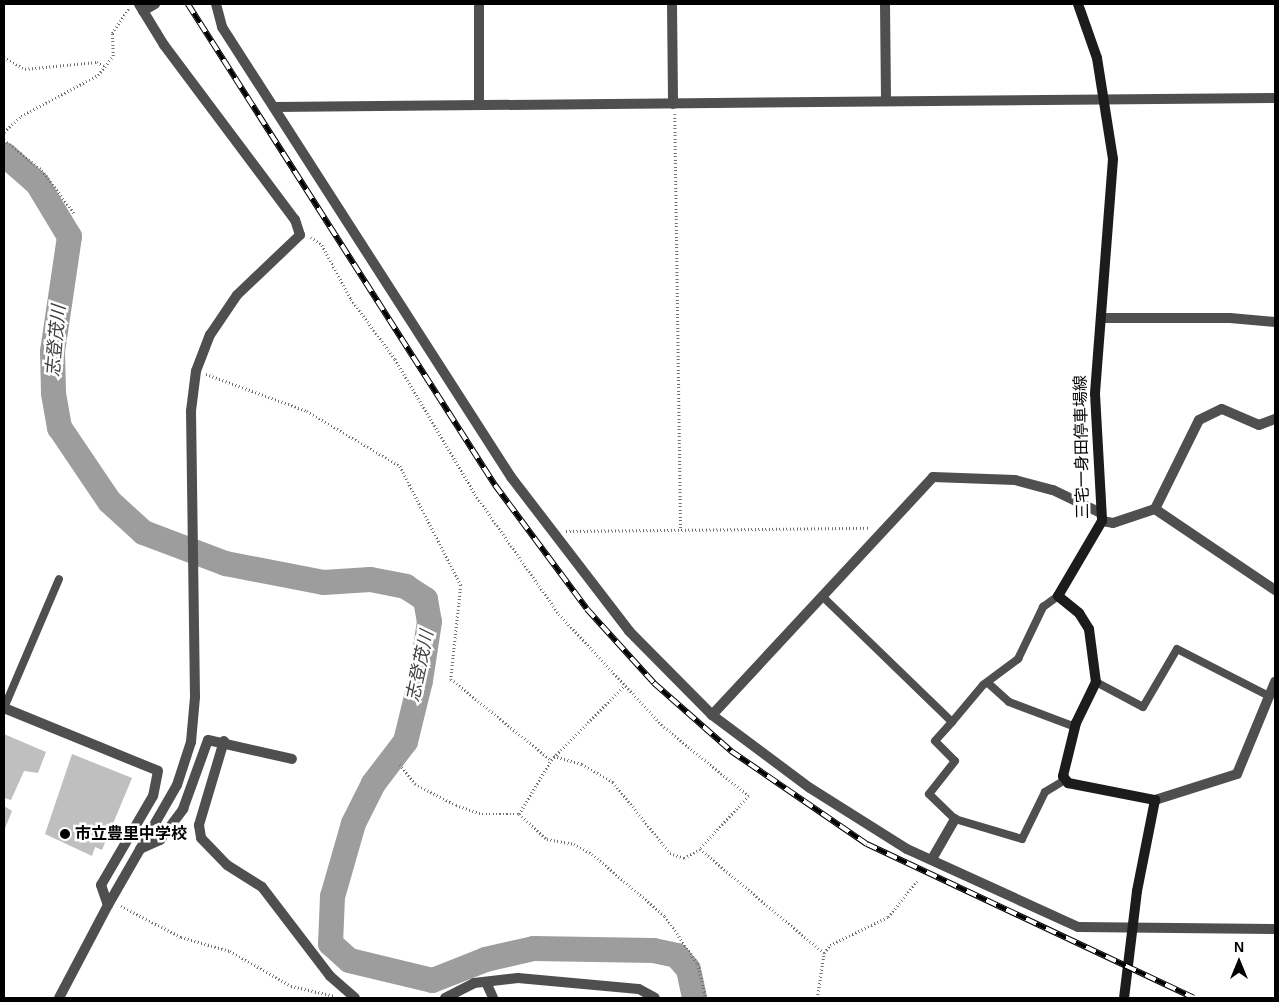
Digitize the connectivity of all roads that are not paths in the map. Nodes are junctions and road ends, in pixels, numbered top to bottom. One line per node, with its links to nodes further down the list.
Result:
1 (155, 4): 7 (street)
2 (216, 4): 13 (street)
3 (478, 4): 12 (street)
4 (672, 4): 11 (street)
5 (885, 4): 10 (street)
6 (1078, 4): 9 (main road, 三宅一身田停車場線)
7 (141, 8): 36 (street)
8 (1275, 98): 9 (street)
9 (1103, 99): 10 (street); 14 (main road, 三宅一身田停車場線)
10 (886, 101): 11 (street)
11 (674, 104): 12 (street)
12 (479, 105): 13 (street)
13 (274, 107): 28 (street)
14 (1101, 318): 15 (street); 18 (main road, 三宅一身田停車場線)
15 (1275, 322)
16 (1275, 419): 17 (street)
17 (1155, 509): 18 (street); 20 (street)
18 (1102, 517): 21 (street); 22 (main road, 三宅一身田停車場線)
19 (59, 579): 27 (lane)
20 (1275, 590)
21 (822, 596): 28 (street); 29 (lane)
22 (1058, 596): 23 (lane); 24 (main road)
23 (988, 682): 29 (lane); 30 (lane)
24 (1096, 682): 26 (lane); 30 (main road)
25 (1275, 682): 26 (street)
26 (1267, 695): 34 (street)
27 (4, 708): 38 (street)
28 (712, 715): 37 (street)
29 (952, 722): 35 (lane)
30 (1075, 727): 33 (main road)
31 (224, 741): 32 (street); 36 (street); 43 (street)
32 (292, 758)
33 (1065, 780): 34 (main road); 35 (lane)
34 (1154, 800): 40 (main road)
35 (955, 819): 37 (street)
36 (140, 849): 38 (street)
37 (932, 860): 40 (street)
38 (110, 902): 42 (street)
39 (1275, 929): 40 (street)
40 (1133, 930): 47 (main road)
41 (486, 982): 44 (street); 45 (street); 46 (street)
42 (59, 998)
43 (355, 998)
44 (445, 998)
45 (493, 998)
46 (655, 998)
47 (1124, 998)

